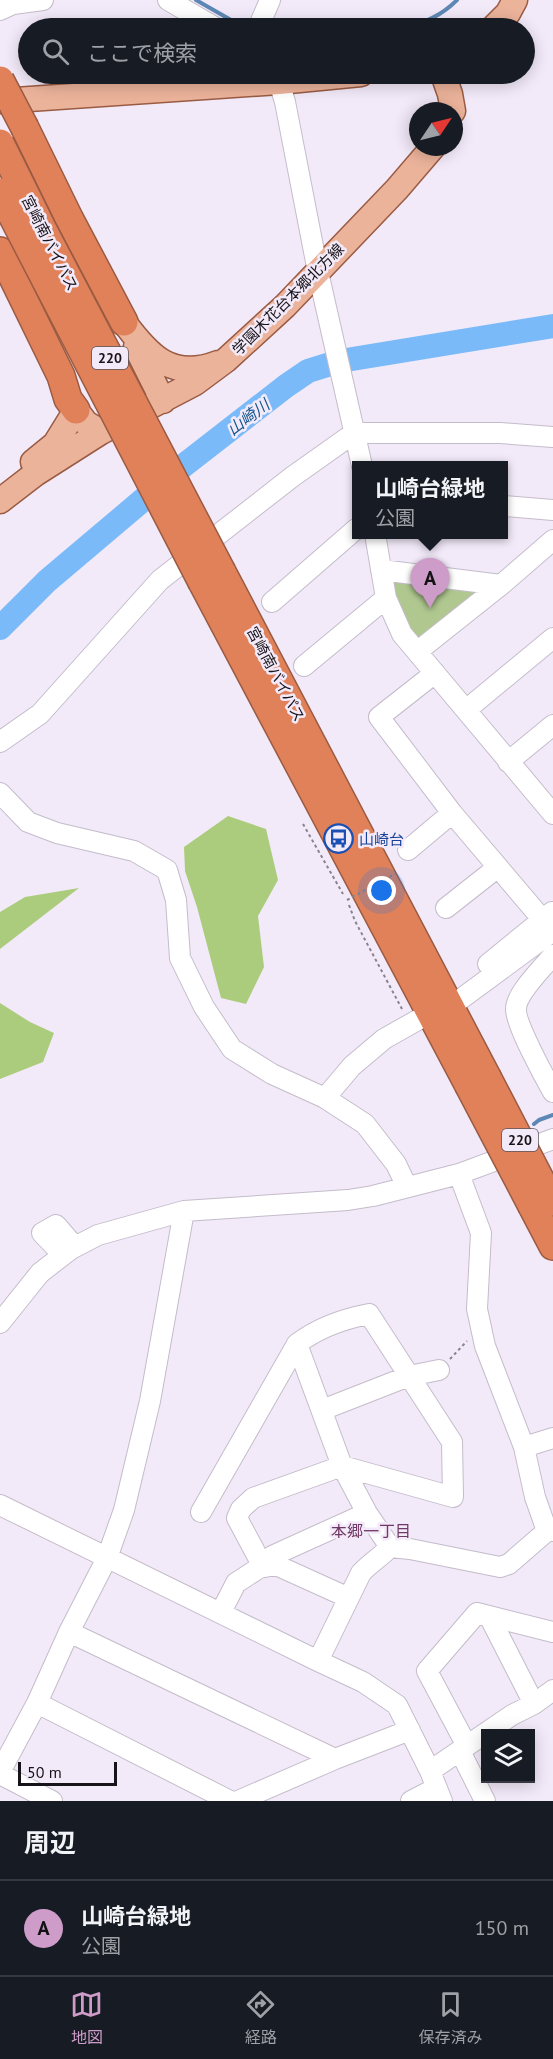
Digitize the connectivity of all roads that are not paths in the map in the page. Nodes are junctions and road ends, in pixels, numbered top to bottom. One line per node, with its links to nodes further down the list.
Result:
1 (43, 0): 5 (street)
2 (168, 0): 6 (street)
3 (270, 0): 7 (street)
4 (515, 0): 8 (main road)
5 (9, 5)
6 (199, 18)
7 (262, 18)
8 (503, 18)
9 (0, 80): 20 (highway, bridge)
10 (203, 84): 13 (main road)
11 (276, 84): 19 (street)
12 (446, 84): 14 (main road)
13 (0, 101)
14 (451, 102)
15 (0, 143): 36 (highway, 宮崎南バイパス / 220, bridge)
16 (425, 156): 19 (main road, 学園木花台本郷北方線)
17 (0, 192): 36 (highway, 宮崎南バイパス / 220, bridge)
18 (0, 251): 23 (highway)
19 (318, 272): 21 (main road, 学園木花台本郷北方線); 25 (street)
20 (124, 322): 21 (main road); 22 (main road)
21 (226, 360): 22 (main road, 学園木花台本郷北方線)
22 (163, 401): 24 (main road, 学園木花台本郷北方線)
23 (76, 410): 24 (main road); 28 (main road)
24 (101, 432): 29 (main road, 学園木花台本郷北方線)
25 (354, 433): 26 (street); 27 (street); 46 (street)
26 (553, 437)
27 (361, 461)
28 (0, 491)
29 (0, 501)
30 (508, 506): 31 (street)
31 (553, 510)
32 (352, 534): 39 (street)
33 (376, 539): 35 (street)
34 (553, 540): 37 (street)
35 (381, 570): 37 (street); 38 (street)
36 (212, 577): 57 (highway, 宮崎南バイパス / 220)
37 (501, 585): 41 (street)
38 (386, 598): 41 (street); 42 (street)
39 (272, 602)
40 (553, 638): 44 (street)
41 (418, 651): 43 (street)
42 (304, 666)
43 (435, 673): 44 (street); 49 (street)
44 (466, 710): 47 (street)
45 (553, 725): 47 (street)
46 (0, 742)
47 (508, 762): 50 (street)
48 (0, 793): 59 (street)
49 (452, 813): 51 (street); 52 (street)
50 (553, 814)
51 (408, 850)
52 (498, 867): 53 (street); 54 (street)
53 (446, 908)
54 (549, 921): 56 (street); 57 (street)
55 (553, 955): 58 (street)
56 (474, 975)
57 (430, 1014): 59 (street); 63 (highway, 宮崎南バイパス / 220, bridge)
58 (553, 1092)
59 (326, 1098): 62 (street)
60 (553, 1140): 61 (street)
61 (459, 1174): 62 (street); 72 (street)
62 (407, 1187): 64 (street)
63 (546, 1204): 65 (highway, 宮崎南バイパス / 220)
64 (184, 1211): 66 (street); 79 (street)
65 (553, 1246)
66 (0, 1323)
67 (297, 1344): 69 (street); 70 (street); 75 (street)
68 (439, 1370): 69 (street)
69 (409, 1376): 70 (street); 73 (street)
70 (322, 1410): 73 (street)
71 (553, 1437): 72 (street)
72 (524, 1448): 77 (street)
73 (342, 1466): 76 (street); 76 (street)
74 (0, 1506): 79 (street)
75 (201, 1512)
76 (367, 1513): 78 (street)
77 (550, 1531): 78 (street)
78 (390, 1547): 80 (street)
79 (107, 1558): 81 (street); 83 (street)
80 (349, 1598): 81 (street); 85 (street)
81 (221, 1612): 85 (street)
82 (489, 1616): 84 (street); 88 (street); 90 (street)
83 (69, 1632): 87 (street); 91 (street)
84 (553, 1632)
85 (318, 1661): 89 (street)
86 (553, 1690): 88 (street)
87 (37, 1703): 92 (street); 95 (street)
88 (534, 1704): 90 (street)
89 (410, 1730): 91 (street); 93 (street)
90 (463, 1749): 93 (street); 97 (street)
91 (335, 1759): 95 (street)
92 (0, 1773): 94 (street)
93 (436, 1786): 96 (street)
94 (52, 1801)
95 (230, 1801)
96 (411, 1801)
97 (486, 1801)

